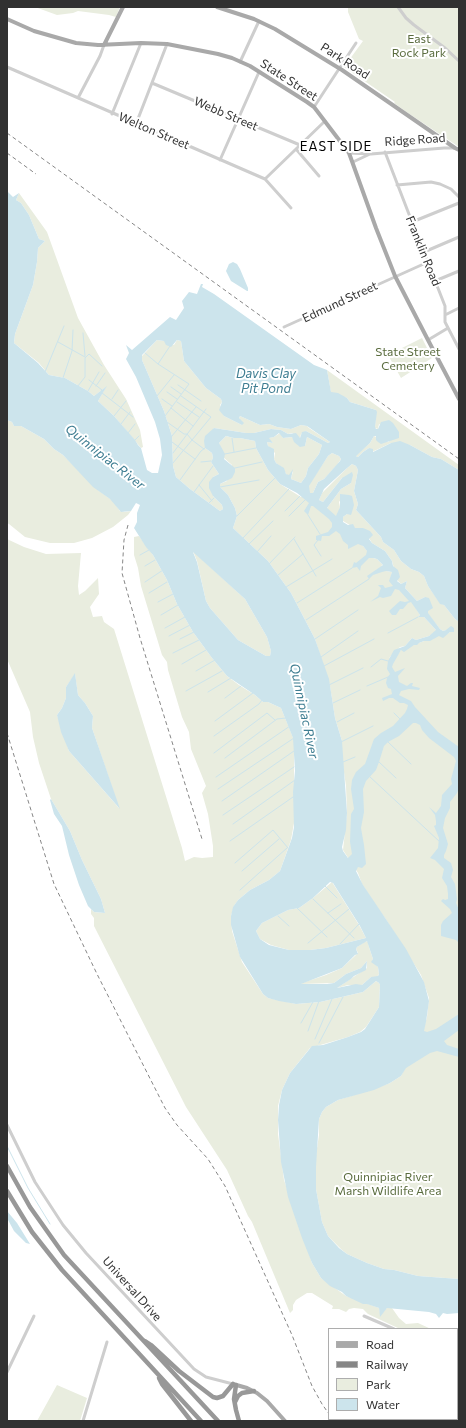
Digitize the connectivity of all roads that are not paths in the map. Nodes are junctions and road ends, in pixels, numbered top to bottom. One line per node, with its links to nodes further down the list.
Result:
1 (123, 7): 9 (main road)
2 (217, 7): 5 (main road, Park Road)
3 (398, 7): 10 (street)
4 (7, 19): 9 (main road, State Street)
5 (259, 21): 11 (street); 13 (main road, Park Road)
6 (141, 43): 8 (main road, State Street); 9 (main road, State Street); 18 (street)
7 (356, 43): 13 (street)
8 (168, 44): 11 (main road, State Street); 15 (street)
9 (104, 45): 16 (street)
10 (459, 61)
11 (240, 62): 14 (main road, State Street)
12 (7, 67): 16 (street, Welton Street)
13 (339, 68): 17 (street); 24 (main road, Park Road)
14 (259, 72): 17 (main road, State Street); 19 (street)
15 (152, 83): 19 (street, Webb Street); 21 (street)
16 (78, 98): 18 (street, Welton Street)
17 (314, 107): 20 (main road, State Street)
18 (112, 114): 21 (street, Welton Street)
19 (238, 119): 22 (street, Webb Street); 28 (street)
20 (325, 121): 22 (street); 26 (main road, State Street)
21 (136, 124): 28 (street, Welton Street)
22 (300, 145): 23 (street)
23 (296, 149): 30 (street); 31 (street)
24 (457, 149): 25 (street, Ridge Road)
25 (385, 152): 27 (street, Ridge Road); 32 (street, Franklin Road)
26 (349, 153): 27 (street, Ridge Road); 29 (main road, State Street)
27 (371, 154): 29 (street, Ridge Road)
28 (220, 160): 31 (street, Welton Street)
29 (353, 162): 41 (main road, State Street)
30 (319, 176)
31 (265, 179): 35 (street, Welton Street)
32 (397, 185): 33 (street); 36 (street, Franklin Road)
33 (459, 197)
34 (459, 203): 36 (street)
35 (291, 208)
36 (412, 222): 38 (street, Franklin Road)
37 (459, 237): 38 (street)
38 (424, 252): 39 (street, Franklin Road)
39 (428, 262): 41 (street, Edmund Street); 42 (street, Franklin Road)
40 (459, 271): 42 (street)
41 (395, 276): 45 (street, Edmund Street); 47 (main road, State Street)
42 (435, 281): 44 (street, Franklin Road)
43 (459, 308): 44 (street)
44 (445, 315): 46 (street, Franklin Road)
45 (284, 327)
46 (448, 328): 47 (street); 48 (street, Franklin Road)
47 (428, 340): 49 (main road, State Street)
48 (459, 348)
49 (459, 399)
50 (7, 1125): 60 (street, Universal Drive)
51 (7, 1166): 56 (highway)
52 (7, 1191): 59 (highway)
53 (34, 1316): 58 (street)
54 (364, 1316): 55 (street)
55 (392, 1328)
56 (142, 1340): 60 (highway); 66 (highway)
57 (107, 1342): 63 (street)
58 (7, 1372)
59 (158, 1374): 64 (highway); 65 (highway)
60 (234, 1384): 61 (main road, Universal Drive); 62 (highway)
61 (254, 1391): 62 (highway); 68 (main road, Universal Drive)
62 (235, 1402): 67 (highway)
63 (83, 1421)
64 (191, 1421)
65 (201, 1421)
66 (218, 1421)
67 (239, 1421)
68 (285, 1421)

